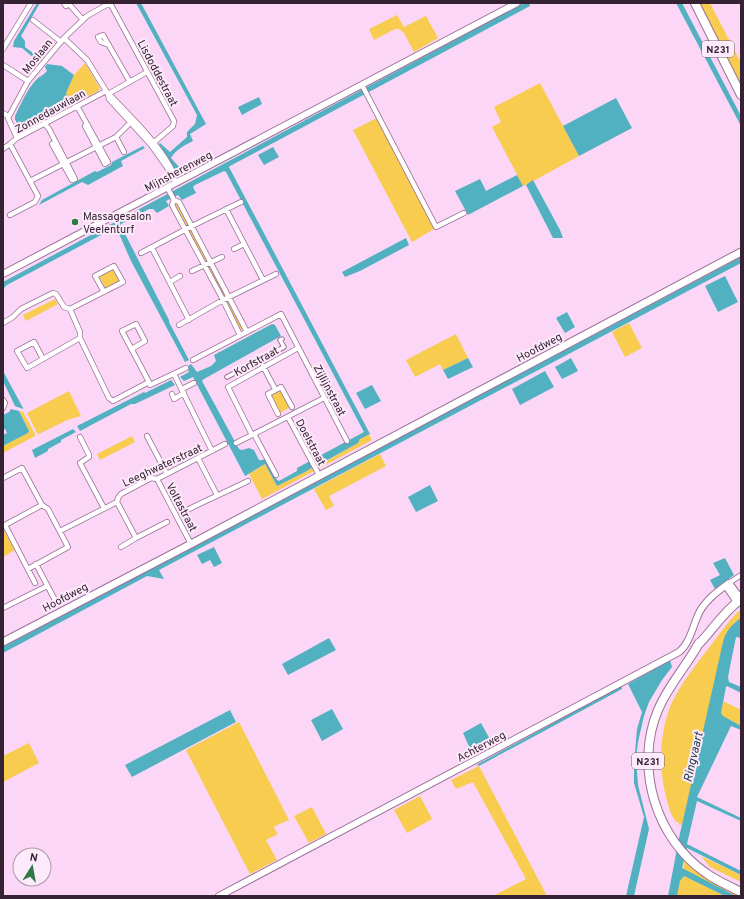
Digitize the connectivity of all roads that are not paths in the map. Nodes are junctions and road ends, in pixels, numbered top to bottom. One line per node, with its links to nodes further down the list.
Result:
1 (31, 3): 11 (street)
2 (67, 3): 7 (street)
3 (110, 3): 7 (street, Moslaan); 13 (street, Lisdoddestraat)
4 (517, 3): 16 (street, Mijnsherenweg)
5 (695, 3): 18 (main road, N231)
6 (33, 20): 9 (street)
7 (83, 20): 8 (street, Moslaan)
8 (64, 38): 9 (street, Moslaan); 17 (street)
9 (61, 42): 14 (street, Moslaan)
10 (109, 45): 15 (street)
11 (3, 49)
12 (3, 65): 14 (street)
13 (147, 72): 15 (street, Zonnedauwlaan); 27 (street, Lisdoddestraat)
14 (28, 81): 21 (street, Moslaan)
15 (130, 82): 17 (street, Zonnedauwlaan)
16 (362, 87): 33 (street, Mijnsherenweg); 38 (street)
17 (107, 92): 19 (street, Zonnedauwlaan); 22 (street)
18 (741, 95)
19 (77, 106): 23 (street, Zonnedauwlaan); 28 (street)
20 (3, 114): 21 (street)
21 (8, 116): 25 (street)
22 (132, 121): 24 (street); 27 (street)
23 (44, 123): 25 (street, Zonnedauwlaan); 31 (street)
24 (116, 137): 28 (street); 30 (street)
25 (17, 138): 26 (street, Zonnedauwlaan)
26 (10, 144): 29 (street, Zonnedauwlaan); 32 (street)
27 (152, 144): 33 (street)
28 (98, 146): 31 (street)
29 (3, 149)
30 (124, 152)
31 (65, 163): 32 (street)
32 (30, 181): 39 (street)
33 (176, 183): 34 (street, Mijnsherenweg)
34 (168, 189): 35 (street); 51 (street, Mijnsherenweg)
35 (174, 199): 40 (street); 41 (street)
36 (241, 202): 37 (street)
37 (226, 208): 40 (street); 42 (street)
38 (464, 213)
39 (10, 215)
40 (192, 226): 41 (street); 48 (street)
41 (185, 229): 43 (street); 49 (street)
42 (244, 244): 44 (street); 54 (street)
43 (152, 248): 46 (street); 55 (street)
44 (234, 249)
45 (741, 252): 96 (main road, Hoofdweg)
46 (141, 253)
47 (222, 257): 48 (street)
48 (211, 262): 49 (street); 57 (street)
49 (205, 265): 50 (street); 58 (street)
50 (192, 271)
51 (3, 274)
52 (276, 274): 54 (street)
53 (180, 276): 55 (street)
54 (263, 280): 57 (street)
55 (170, 282): 60 (street)
56 (104, 292): 56 (street); 59 (street)
57 (229, 298): 58 (street); 63 (street)
58 (223, 300): 60 (street); 64 (street)
59 (70, 309): 61 (street); 65 (street)
60 (189, 320): 62 (street)
61 (3, 323)
62 (179, 325)
63 (247, 332): 64 (street); 67 (street, Zijlijnstraat)
64 (240, 335): 70 (street)
65 (80, 338): 69 (street); 75 (street)
66 (282, 339): 74 (street)
67 (298, 348): 71 (street, Korfstraat); 80 (street, Zijlijnstraat)
68 (132, 349): 68 (street); 75 (street)
69 (43, 359): 69 (street)
70 (193, 360)
71 (263, 366): 77 (street); 86 (street, Korfstraat)
72 (186, 368): 73 (street)
73 (174, 374): 75 (street); 78 (street, Leeghwaterstraat)
74 (227, 377)
75 (149, 382)
76 (194, 383): 78 (street)
77 (275, 389): 82 (street); 84 (street)
78 (183, 391): 79 (street); 92 (street, Leeghwaterstraat)
79 (172, 394)
80 (324, 398): 85 (street); 89 (street, Zijlijnstraat)
81 (3, 400): 83 (street)
82 (292, 407)
83 (3, 408)
84 (278, 414)
85 (288, 417): 86 (street); 96 (street, Doelstraat)
86 (253, 435): 90 (street); 95 (street, Korfstraat)
87 (147, 436): 94 (street)
88 (80, 437): 103 (street)
89 (347, 441)
90 (236, 443)
91 (225, 444): 92 (street, Leeghwaterstraat)
92 (212, 451): 93 (street, Leeghwaterstraat)
93 (198, 458): 94 (street, Leeghwaterstraat); 100 (street)
94 (167, 474): 98 (street, Leeghwaterstraat)
95 (276, 475)
96 (319, 475): 108 (main road, Hoofdweg)
97 (3, 478): 102 (street)
98 (157, 479): 101 (street, Leeghwaterstraat); 108 (street, Voltastraat)
99 (248, 481): 100 (street)
100 (217, 495): 104 (street)
101 (117, 502): 103 (street, Leeghwaterstraat); 107 (street)
102 (42, 505): 106 (street); 111 (street)
103 (104, 508): 106 (street, Leeghwaterstraat)
104 (187, 510)
105 (167, 522): 107 (street)
106 (60, 531): 110 (street)
107 (136, 538): 109 (street)
108 (190, 542): 119 (main road, Hoofdweg)
109 (121, 547)
110 (36, 564): 111 (street); 115 (street)
111 (28, 569): 113 (street)
112 (741, 576): 114 (street, Achterweg)
113 (35, 583)
114 (728, 585): 116 (street); 121 (street, Achterweg)
115 (47, 586): 117 (street); 118 (street)
116 (740, 600): 120 (main road, N231)
117 (56, 602)
118 (3, 608)
119 (3, 642)
120 (741, 892)
121 (219, 896)

